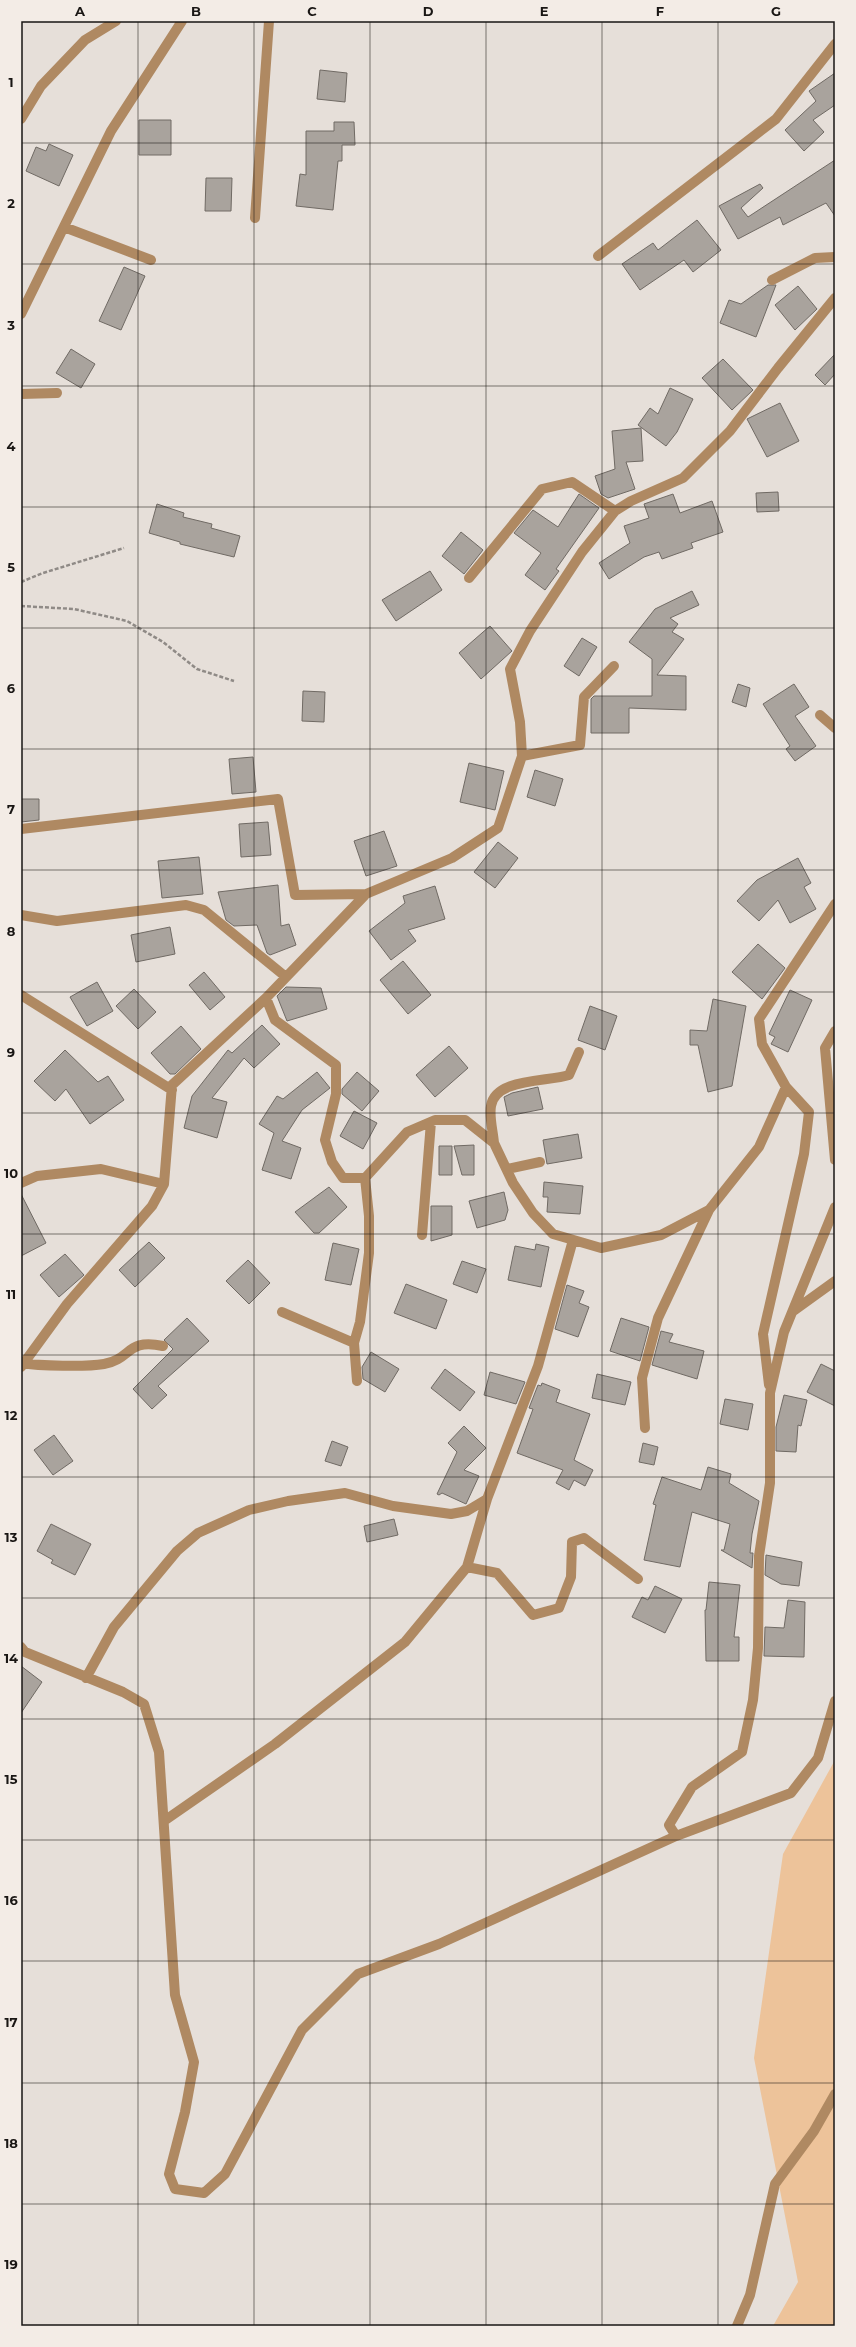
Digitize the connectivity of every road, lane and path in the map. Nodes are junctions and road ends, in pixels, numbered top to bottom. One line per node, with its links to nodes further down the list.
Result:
1 (116, 21): 5 (street)
2 (182, 21): 7 (street)
3 (269, 21): 6 (street)
4 (835, 44): 8 (street)
5 (21, 119)
6 (255, 218)
7 (64, 227): 10 (street); 13 (street)
8 (598, 256)
9 (835, 257): 11 (street)
10 (151, 260)
11 (772, 280)
12 (835, 298): 16 (street)
13 (21, 314)
14 (57, 393): 15 (street)
15 (21, 394)
16 (615, 511): 18 (street); 25 (street)
17 (124, 548): 19 (path)
18 (469, 578)
19 (21, 582)
20 (21, 606): 22 (path)
21 (614, 666): 25 (street)
22 (234, 681)
23 (820, 715): 24 (street)
24 (835, 728)
25 (522, 756): 27 (street)
26 (21, 829): 27 (street)
27 (366, 894): 30 (street)
28 (835, 904): 35 (street)
29 (21, 915): 30 (street)
30 (286, 977): 32 (street)
31 (21, 995): 36 (street)
32 (266, 998): 36 (street); 42 (street)
33 (835, 1031): 39 (street)
34 (579, 1052): 38 (street)
35 (786, 1087): 46 (street); 56 (street)
36 (172, 1090): 44 (street)
37 (432, 1122): 38 (street); 42 (street); 47 (street)
38 (494, 1143): 41 (street)
39 (835, 1160)
40 (540, 1162): 41 (street)
41 (507, 1169): 48 (street)
42 (365, 1178): 52 (street)
43 (21, 1183): 44 (street)
44 (164, 1184): 54 (street)
45 (835, 1207): 51 (street)
46 (709, 1210): 48 (street); 57 (street)
47 (422, 1235)
48 (573, 1240): 58 (street)
49 (835, 1281): 51 (street)
50 (282, 1312): 52 (street)
51 (792, 1312): 56 (street)
52 (354, 1343): 55 (street)
53 (163, 1346): 54 (street)
54 (22, 1365)
55 (357, 1381)
56 (770, 1393): 65 (street)
57 (645, 1428)
58 (487, 1499): 59 (street); 62 (street)
59 (467, 1567): 60 (street); 64 (street)
60 (638, 1579)
61 (21, 1647): 62 (street)
62 (86, 1678): 64 (street)
63 (835, 1701): 65 (street)
64 (164, 1821): 65 (street)
65 (676, 1836)
66 (835, 2094): 67 (street)
67 (737, 2326)

